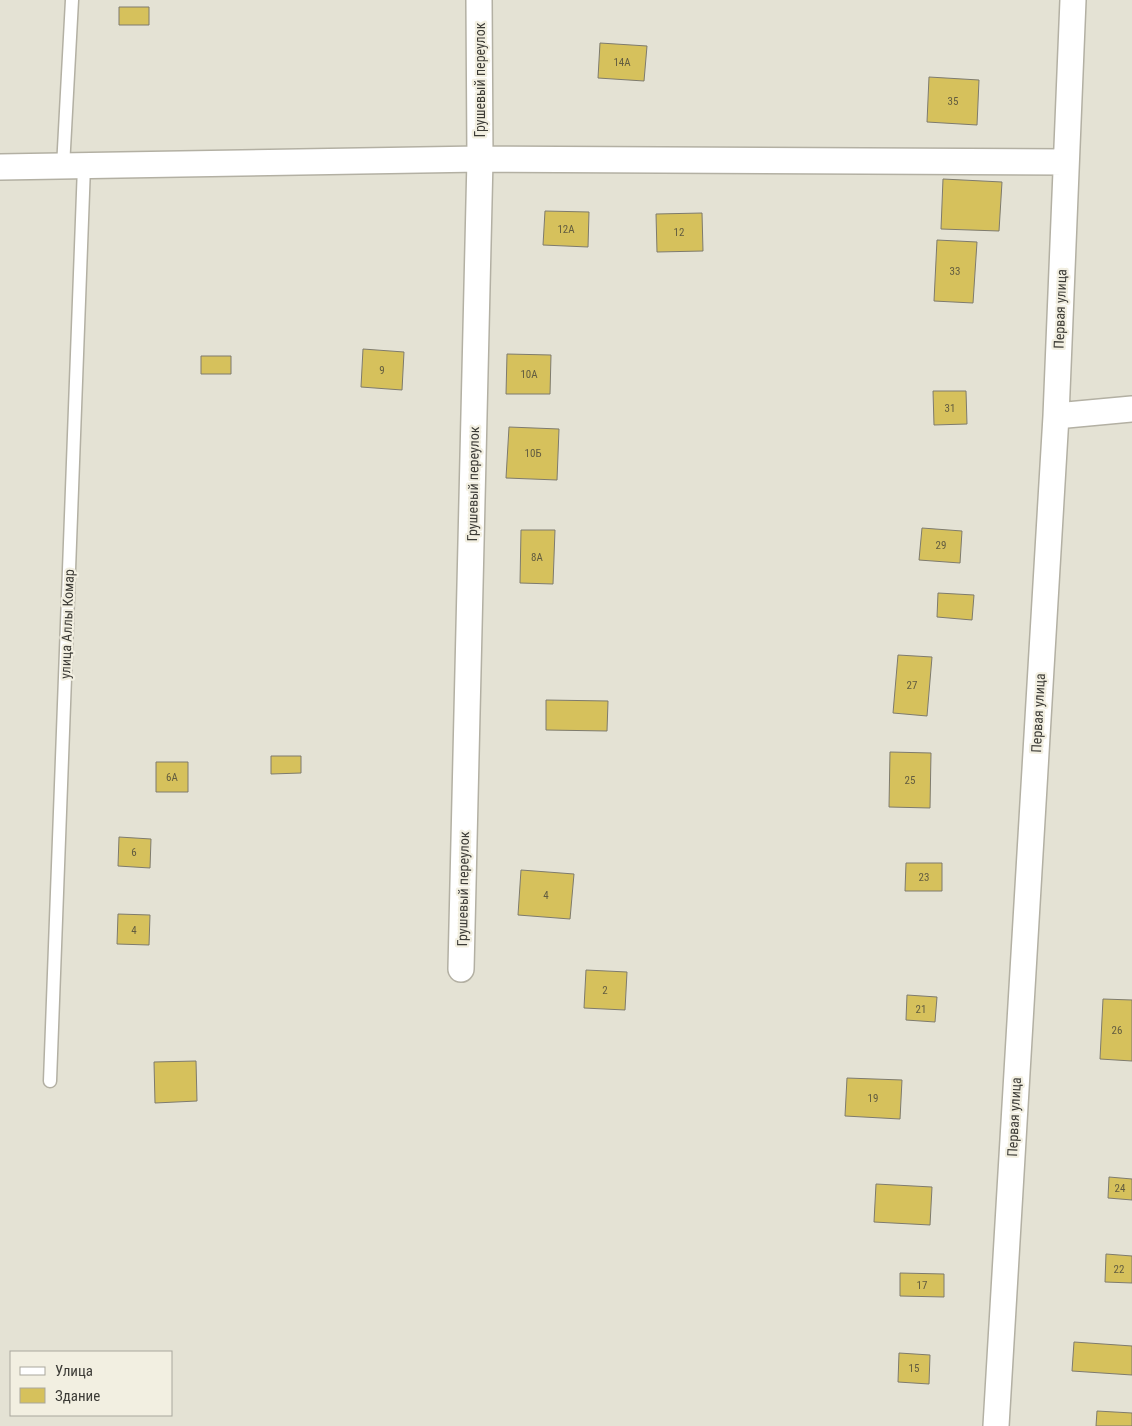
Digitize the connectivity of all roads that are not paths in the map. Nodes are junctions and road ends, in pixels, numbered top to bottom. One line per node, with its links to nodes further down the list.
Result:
1 (72, 0): 6 (lane, улица Аллы Комар)
2 (479, 0): 4 (street, Грушевый переулок)
3 (1073, 0): 5 (street, Первая улица)
4 (480, 159): 5 (street); 6 (street); 10 (street, Грушевый переулок)
5 (1066, 162): 9 (street, Первая улица)
6 (74, 166): 7 (street); 11 (lane, улица Аллы Комар)
7 (0, 167)
8 (1132, 409): 9 (street)
9 (1056, 416): 12 (street, Первая улица)
10 (461, 969)
11 (50, 1081)
12 (996, 1426)

